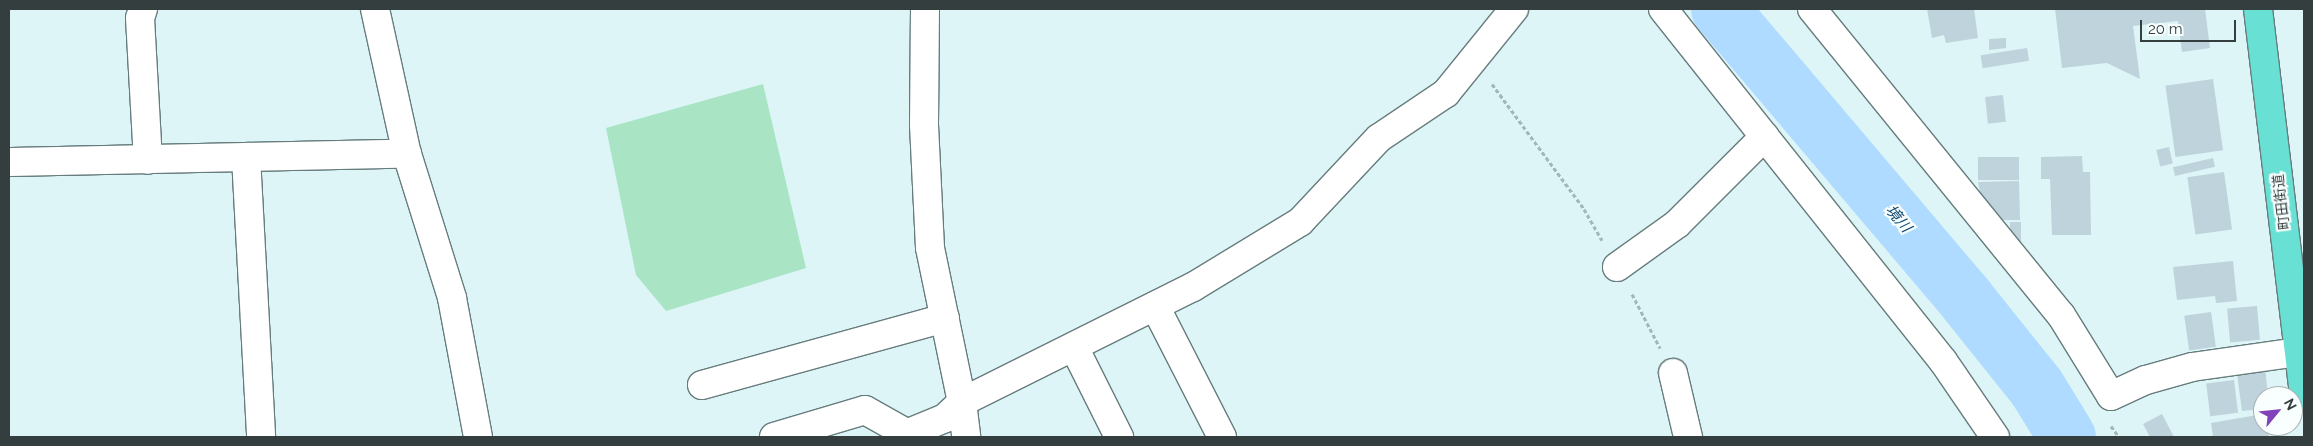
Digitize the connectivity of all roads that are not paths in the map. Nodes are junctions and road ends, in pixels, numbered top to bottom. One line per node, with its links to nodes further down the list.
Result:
1 (144, 9): 11 (street)
2 (375, 9): 9 (street)
3 (924, 9): 16 (street)
4 (1514, 9): 15 (street)
5 (1663, 9): 8 (street)
6 (1812, 9): 18 (street)
7 (2258, 9): 14 (main road, 町田街道)
8 (1764, 136): 13 (street); 31 (street)
9 (407, 154): 10 (street); 26 (street)
10 (246, 157): 11 (street); 25 (street)
11 (148, 160): 12 (street)
12 (9, 162)
13 (1617, 267)
14 (2300, 273): 18 (main road, 町田街道)
15 (1155, 306): 17 (street); 29 (street)
16 (945, 318): 20 (street); 22 (street)
17 (1074, 347): 22 (street); 28 (street)
18 (2299, 352): 21 (main road, 町田街道)
19 (1673, 373): 30 (street)
20 (702, 385)
21 (2304, 396)
22 (962, 402): 23 (street); 27 (street)
23 (902, 435): 24 (street)
24 (784, 436)
25 (261, 437)
26 (478, 437)
27 (966, 437)
28 (1120, 437)
29 (1222, 437)
30 (1688, 437)
31 (1996, 437)

